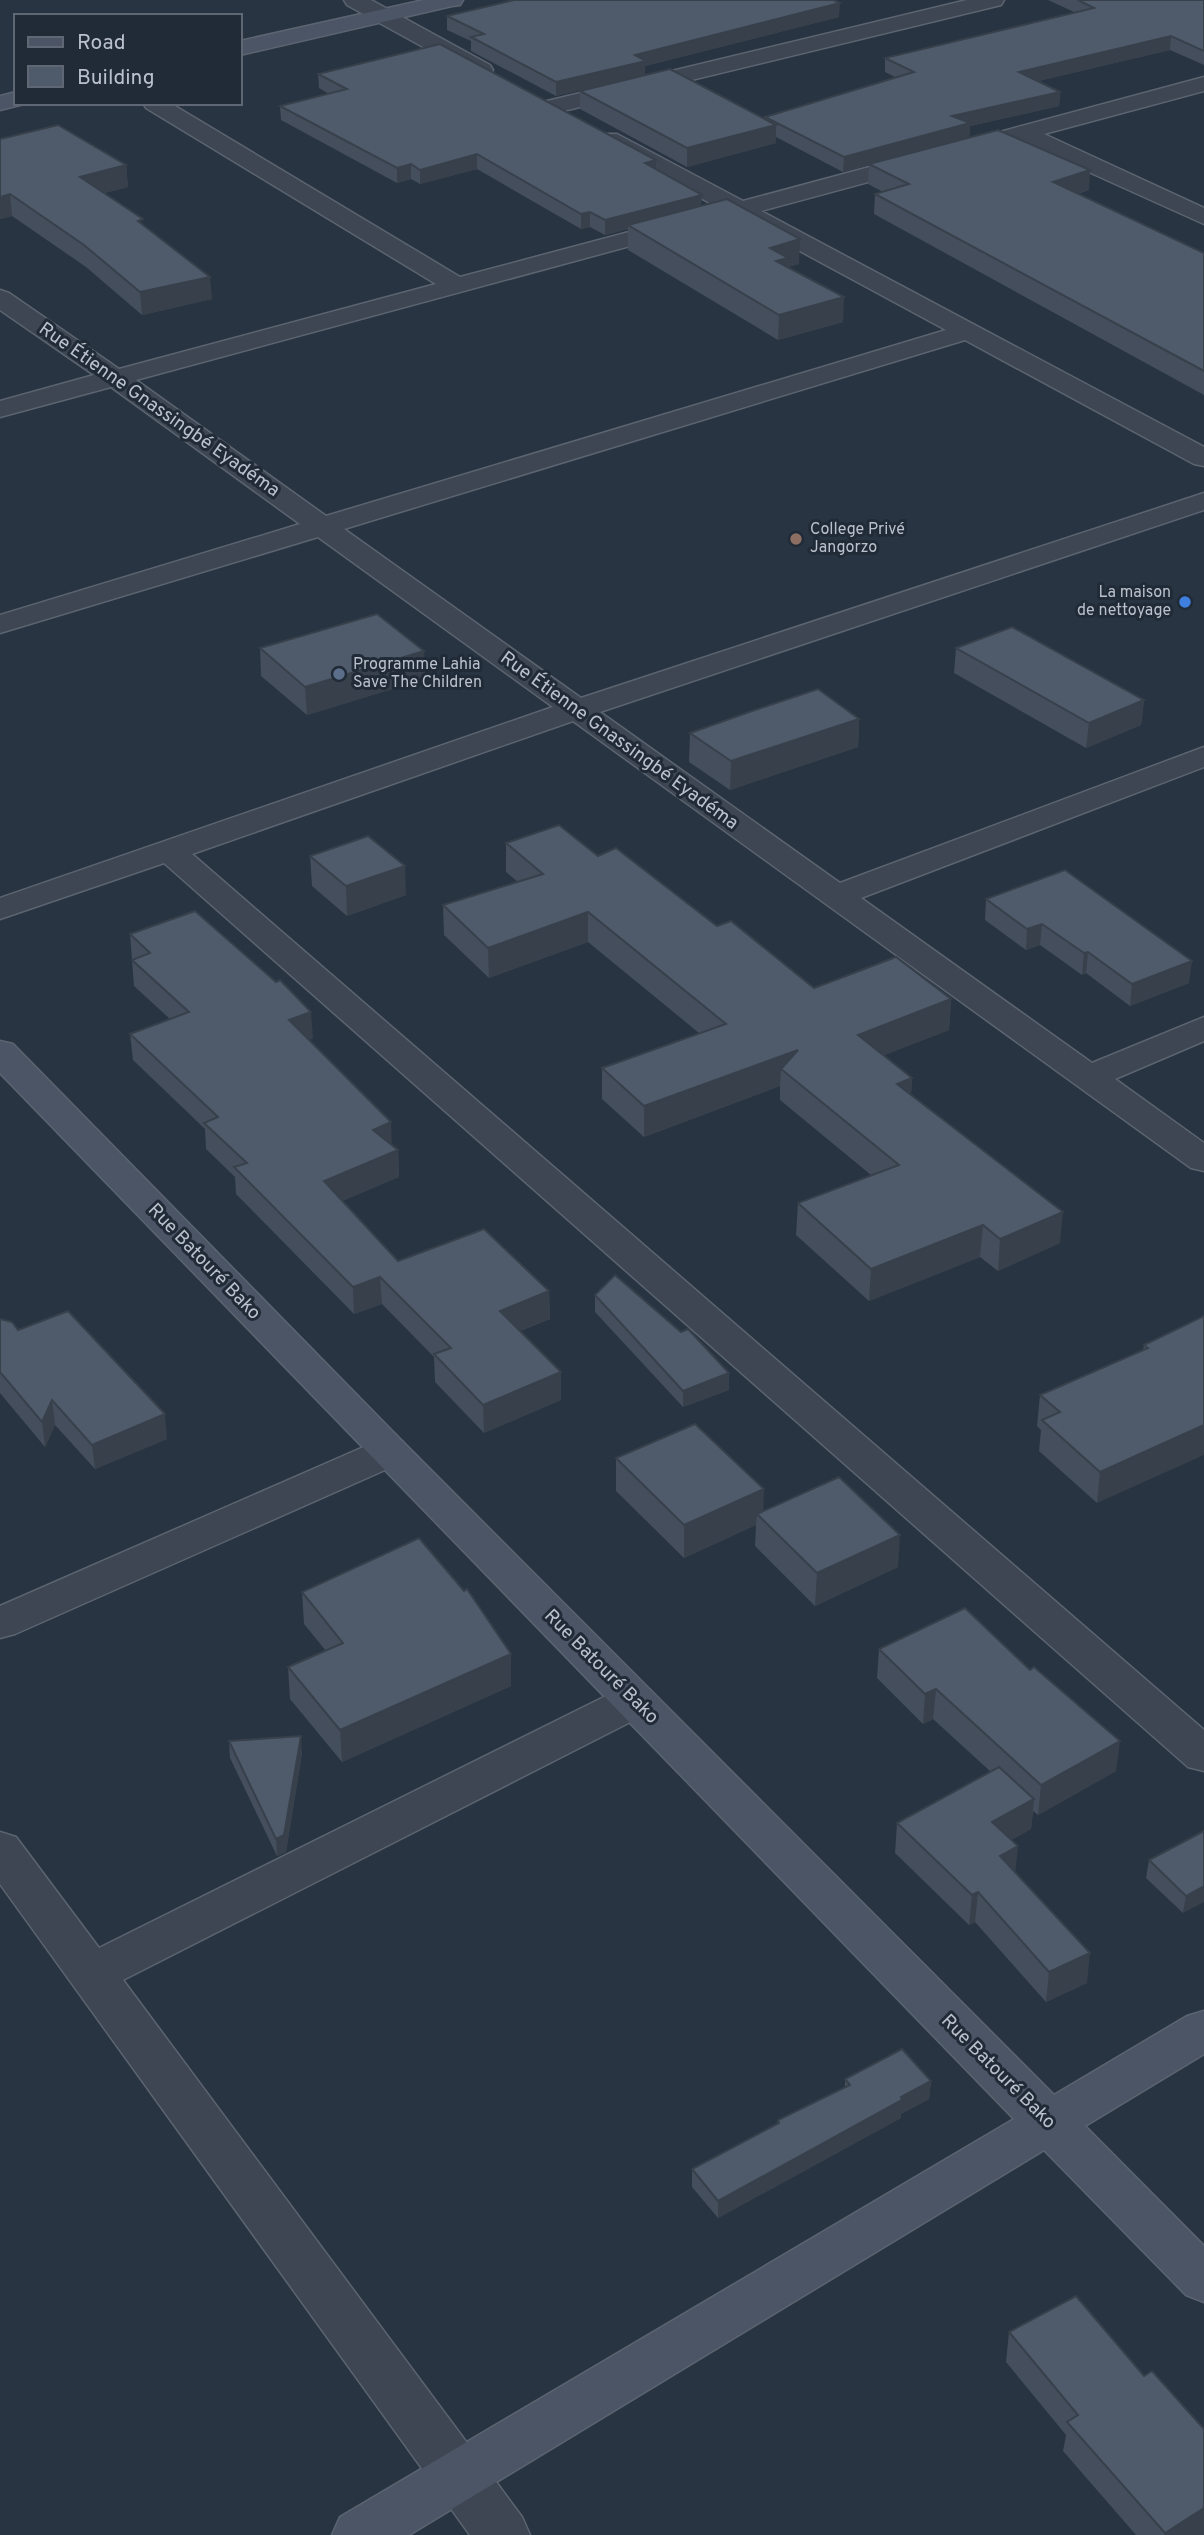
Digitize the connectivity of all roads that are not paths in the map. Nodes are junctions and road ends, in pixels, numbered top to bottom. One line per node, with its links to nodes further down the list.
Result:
1 (355, 0): 4 (street)
2 (452, 0): 4 (main road)
3 (993, 0): 10 (street)
4 (384, 15): 5 (main road); 6 (street)
5 (242, 48)
6 (503, 81)
7 (1204, 84): 11 (street)
8 (527, 94): 10 (street)
9 (157, 105): 14 (street)
10 (551, 107): 12 (street)
11 (1022, 133): 12 (street); 13 (street)
12 (739, 209): 14 (street); 16 (street)
13 (1204, 217)
14 (456, 285): 17 (street)
15 (0, 298): 17 (street, Rue Étienne Gnassingbé Eyadéma)
16 (966, 332): 19 (street); 21 (street)
17 (115, 377): 18 (street); 21 (street, Rue Étienne Gnassingbé Eyadéma)
18 (0, 409)
19 (1204, 458)
20 (1204, 501): 23 (street)
21 (322, 527): 22 (street); 23 (street, Rue Étienne Gnassingbé Eyadéma)
22 (0, 624)
23 (575, 710): 25 (street); 26 (street, Rue Étienne Gnassingbé Eyadéma)
24 (1204, 756): 26 (street)
25 (169, 851): 27 (street); 35 (street)
26 (836, 896): 30 (street, Rue Étienne Gnassingbé Eyadéma)
27 (0, 909)
28 (1204, 1028): 30 (street)
29 (0, 1052): 32 (main road, Rue Batouré Bako)
30 (1090, 1077): 31 (street, Rue Étienne Gnassingbé Eyadéma)
31 (1204, 1160)
32 (389, 1452): 33 (street); 34 (main road, Rue Batouré Bako)
33 (0, 1623)
34 (634, 1701): 37 (street); 39 (main road, Rue Batouré Bako)
35 (1204, 1755)
36 (0, 1849): 37 (street)
37 (91, 1974): 41 (street)
38 (1204, 2030): 39 (main road)
39 (1048, 2122): 40 (main road, Rue Batouré Bako); 41 (main road)
40 (1204, 2280)
41 (457, 2476): 42 (main road); 43 (street)
42 (360, 2535)
43 (502, 2535)

